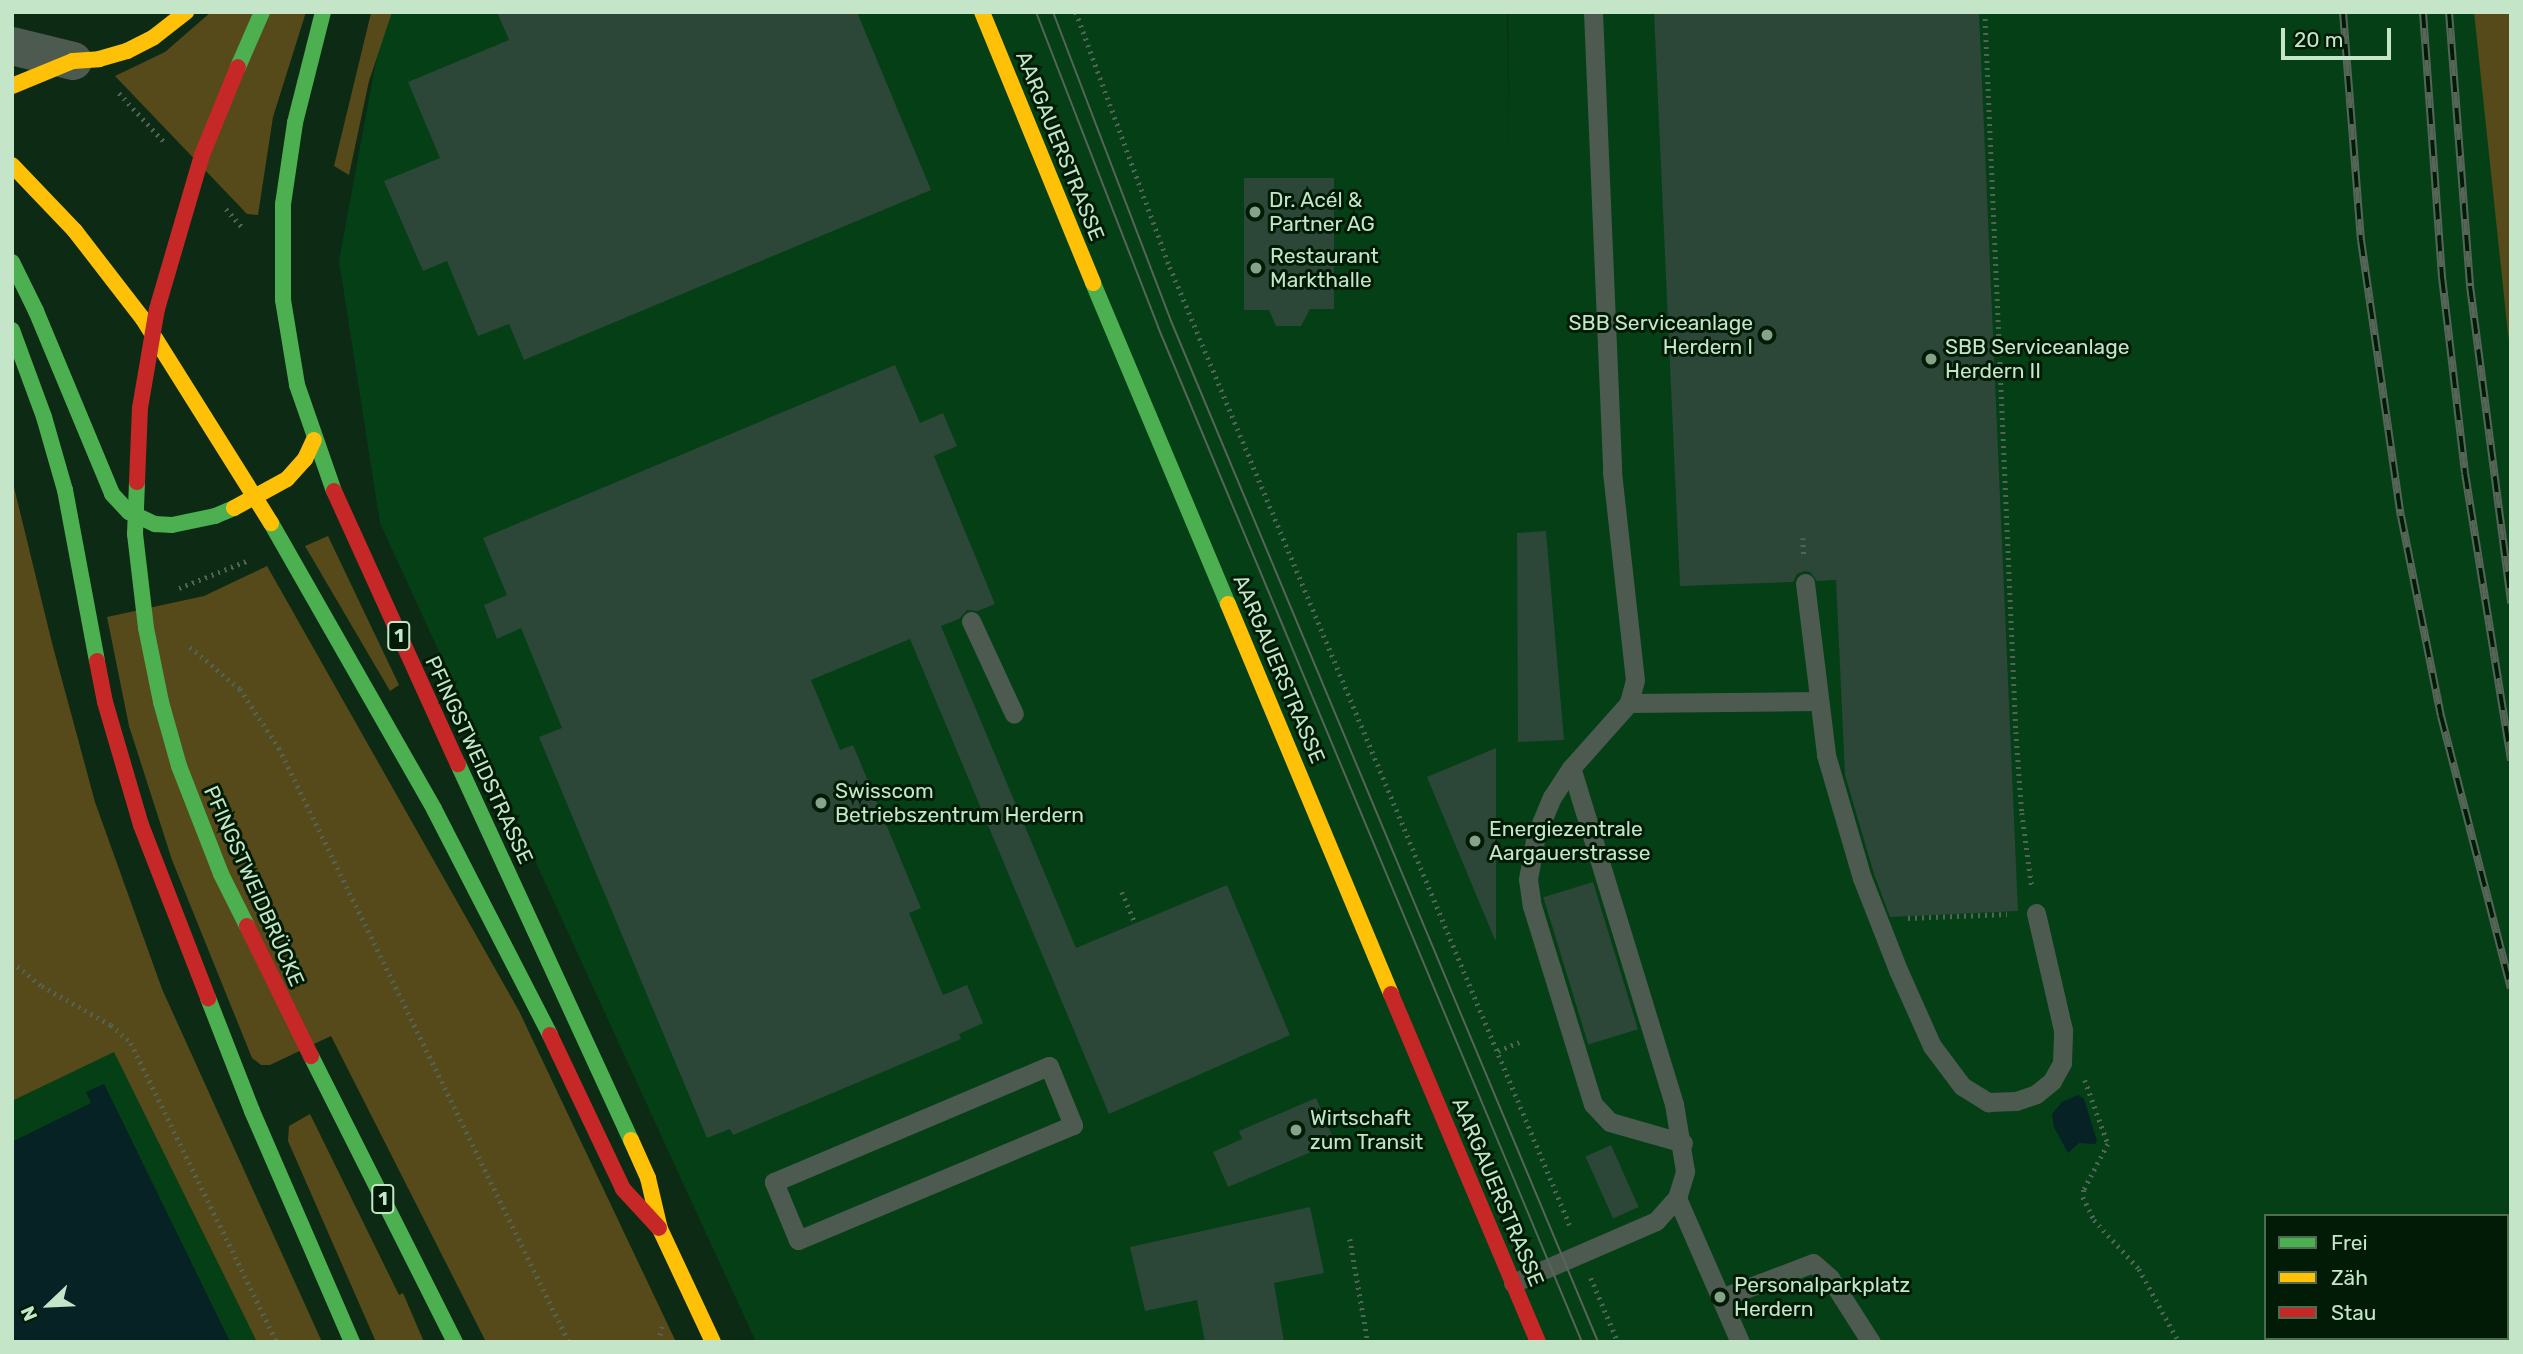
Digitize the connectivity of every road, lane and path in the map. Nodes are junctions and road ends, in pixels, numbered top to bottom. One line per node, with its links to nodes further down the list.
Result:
1 (187, 12): 9 (main road)
2 (262, 12): 44 (main road, PFINGSTWEIDBRÜCKE / 1, bridge)
3 (323, 12): 14 (main road, PFINGSTWEIDSTRASSE / 1)
4 (982, 12): 40 (main road, AARGAUERSTRASSE)
5 (1076, 12): 32 (path)
6 (1593, 12): 22 (lane)
7 (1985, 12): 26 (path)
8 (12, 46): 9 (street)
9 (74, 61): 10 (main road)
10 (12, 86)
11 (12, 165): 15 (main road)
12 (12, 262): 15 (main road)
13 (12, 330): 43 (main road)
14 (314, 440): 15 (main road); 36 (main road, PFINGSTWEIDSTRASSE / 1)
15 (256, 498): 36 (main road)
16 (256, 556): 18 (path)
17 (1805, 583): 21 (lane)
18 (168, 591)
19 (971, 621): 23 (lane)
20 (208, 661): 45 (path)
21 (1818, 701): 22 (lane); 28 (lane)
22 (1629, 703): 24 (lane)
23 (1014, 714)
24 (1571, 768): 34 (lane); 34 (lane)
25 (1122, 892): 29 (path)
26 (2036, 913): 33 (lane)
27 (2008, 914): 28 (path)
28 (1877, 920): 33 (lane)
29 (1135, 923)
30 (12, 962): 42 (path)
31 (1519, 1042): 32 (path)
32 (1498, 1051): 39 (path)
33 (2059, 1071): 52 (path)
34 (1683, 1143): 35 (lane)
35 (1677, 1198): 39 (lane); 41 (lane)
36 (660, 1230): 46 (main road, 1)
37 (1350, 1239): 47 (path)
38 (798, 1240): 38 (lane)
39 (1582, 1255): 40 (lane); 49 (path)
40 (1513, 1283): 48 (main road, AARGAUERSTRASSE)
41 (1721, 1298): 50 (lane); 51 (lane)
42 (277, 1342)
43 (352, 1342)
44 (455, 1342)
45 (569, 1342)
46 (713, 1342)
47 (1368, 1342)
48 (1538, 1342)
49 (1618, 1342)
50 (1740, 1342)
51 (1871, 1342)
52 (2179, 1342)

